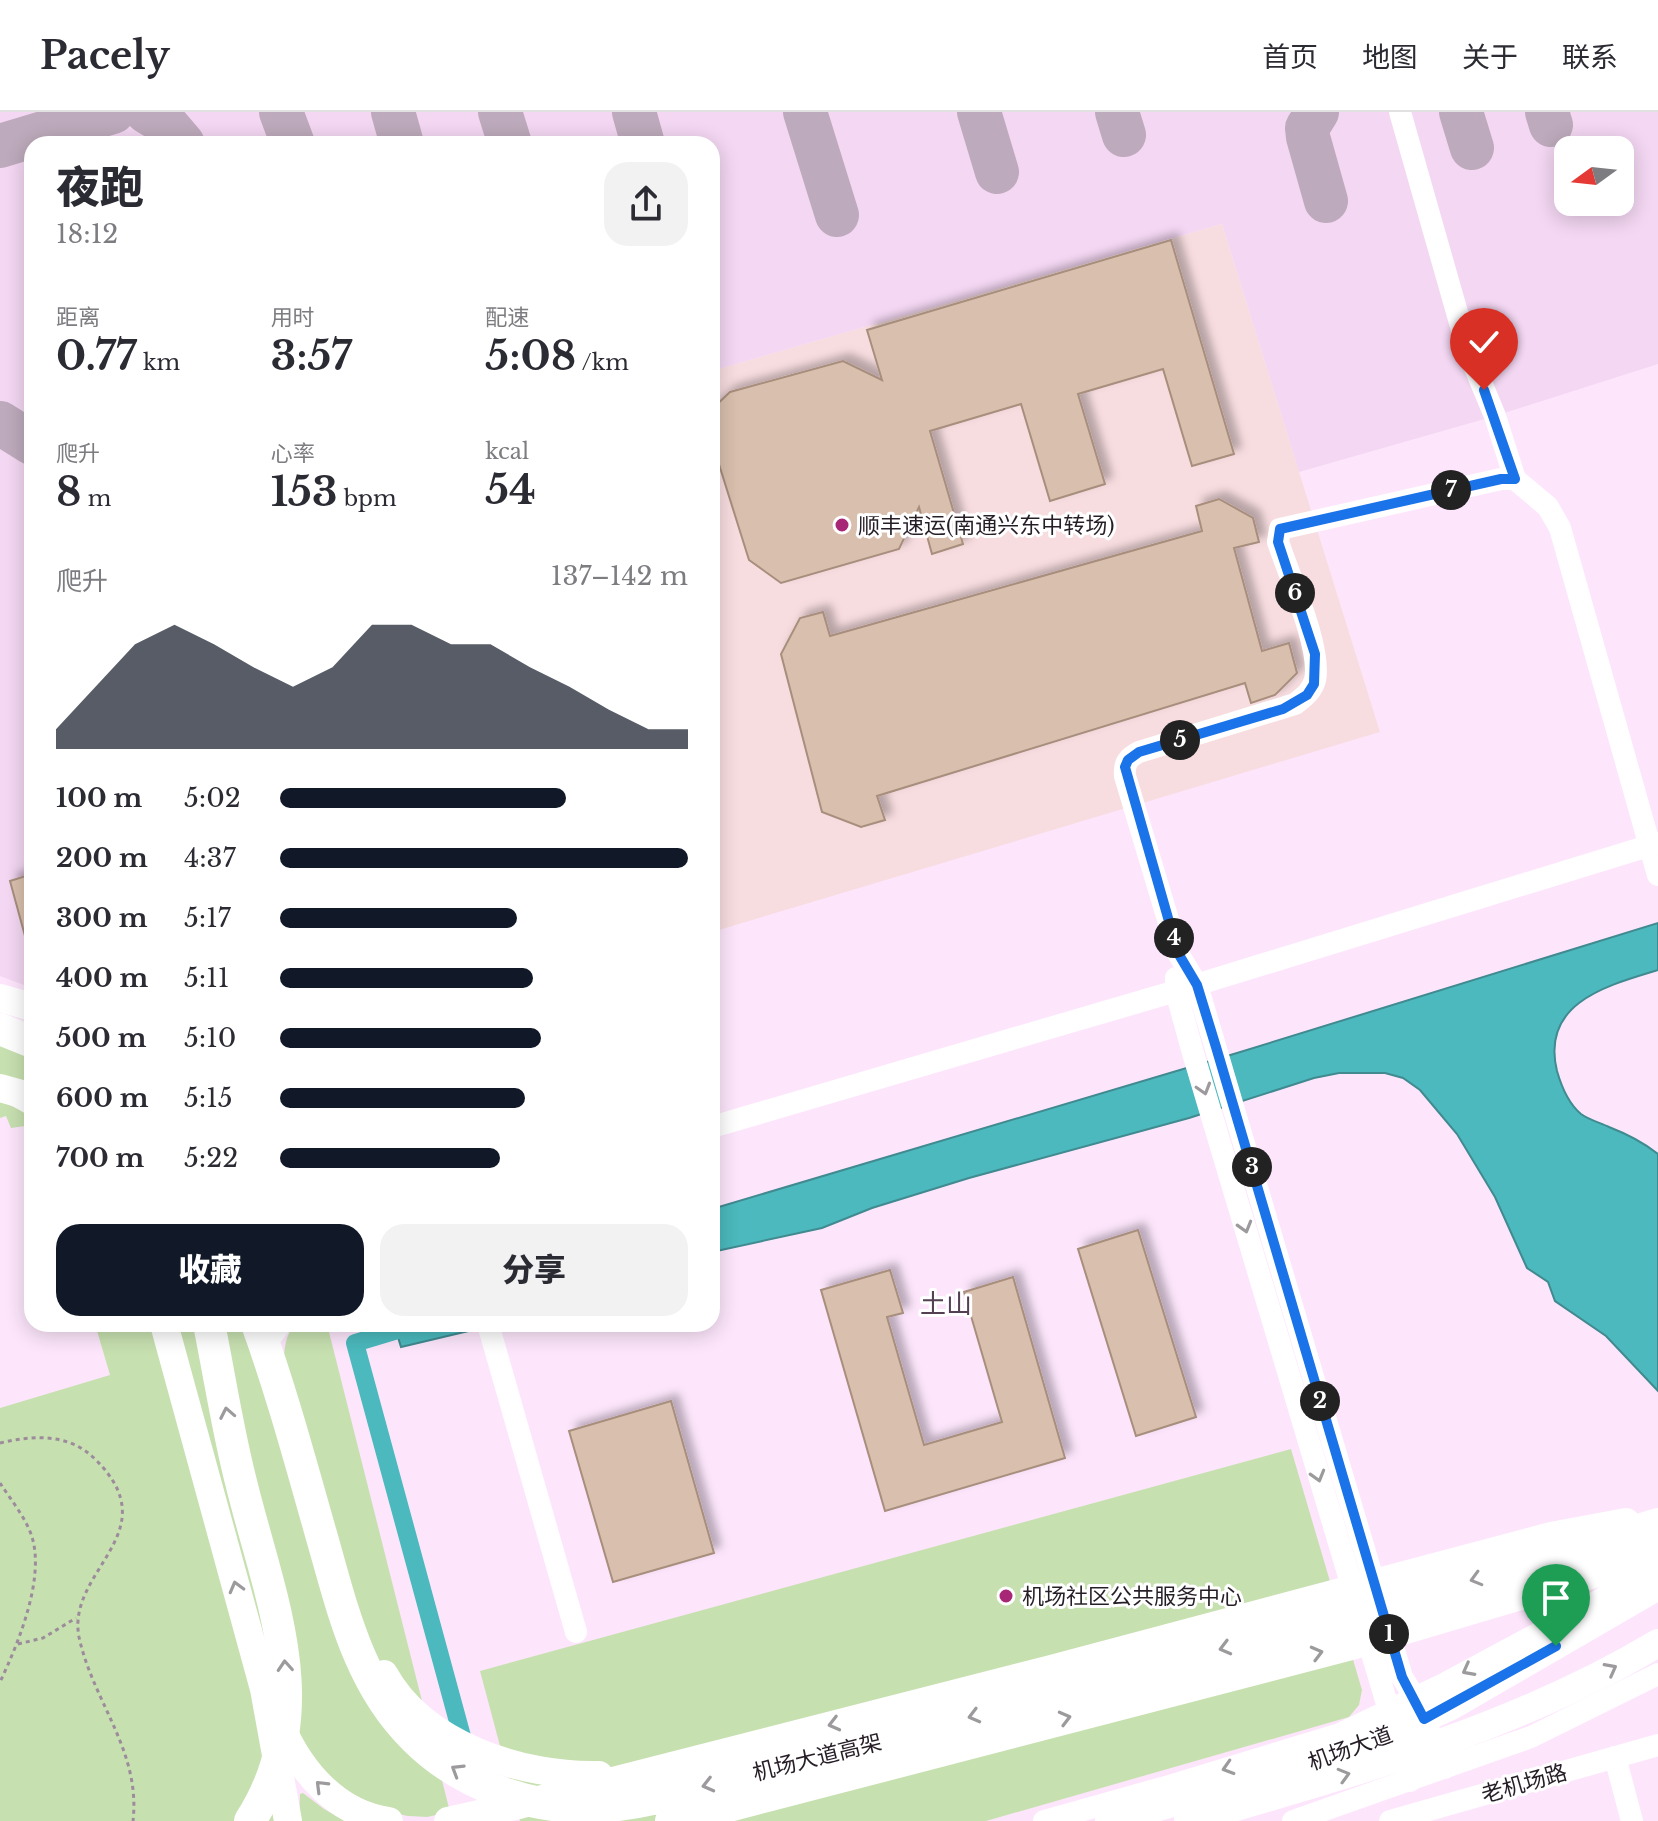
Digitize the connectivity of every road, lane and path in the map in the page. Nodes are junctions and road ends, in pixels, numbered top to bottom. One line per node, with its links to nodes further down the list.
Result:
1 (1400, 112): 2 (street)
2 (1515, 479): 3 (street); 5 (street)
3 (1654, 844): 4 (street); 5 (street)
4 (1658, 875)
5 (1186, 988): 12 (street); 32 (street); 33 (street, one-way to 33)
6 (0, 998): 7 (main road)
7 (24, 1005)
8 (0, 1029): 9 (highway)
9 (24, 1039)
10 (0, 1088): 11 (main road)
11 (24, 1096)
12 (720, 1125)
13 (166, 1332): 31 (main road, one-way to 13)
14 (211, 1332): 40 (highway, one-way to 14)
15 (271, 1332): 21 (highway, 机场大道高架, one-way to 15)
16 (272, 1332): 37 (main road)
17 (490, 1333): 26 (street)
18 (0, 1443): 25 (path)
19 (0, 1483): 28 (path)
20 (1658, 1516): 37 (main road, one-way to 37)
21 (1658, 1524)
22 (1658, 1553): 43 (highway, 机场大道高架, one-way to 22)
23 (1658, 1563): 32 (street, one-way to 32)
24 (1658, 1586): 32 (main road, 机场大道)
25 (78, 1618): 28 (path); 39 (path)
26 (576, 1632)
27 (1658, 1643): 35 (main road, 机场大道, one-way to 27)
28 (18, 1644): 30 (path)
29 (1658, 1674): 35 (street)
30 (0, 1682)
31 (264, 1689): 41 (main road); 42 (main road, one-way to 31)
32 (1420, 1708): 33 (main road, 机场大道); 35 (street)
33 (1400, 1744): 35 (main road, 机场大道); 44 (street, one-way to 44); 45 (main road, 机场大道); 46 (main road, 机场大道, one-way to 33); 47 (street)
34 (1658, 1745): 36 (street, 老机场路)
35 (1440, 1757)
36 (1615, 1757): 48 (street, 老机场路); 49 (street)
37 (635, 1775): 38 (main road)
38 (454, 1820)
39 (133, 1821)
40 (250, 1821)
41 (288, 1821)
42 (389, 1821)
43 (671, 1821)
44 (1044, 1821)
45 (1109, 1821)
46 (1188, 1821)
47 (1293, 1821)
48 (1390, 1821)
49 (1632, 1821)

